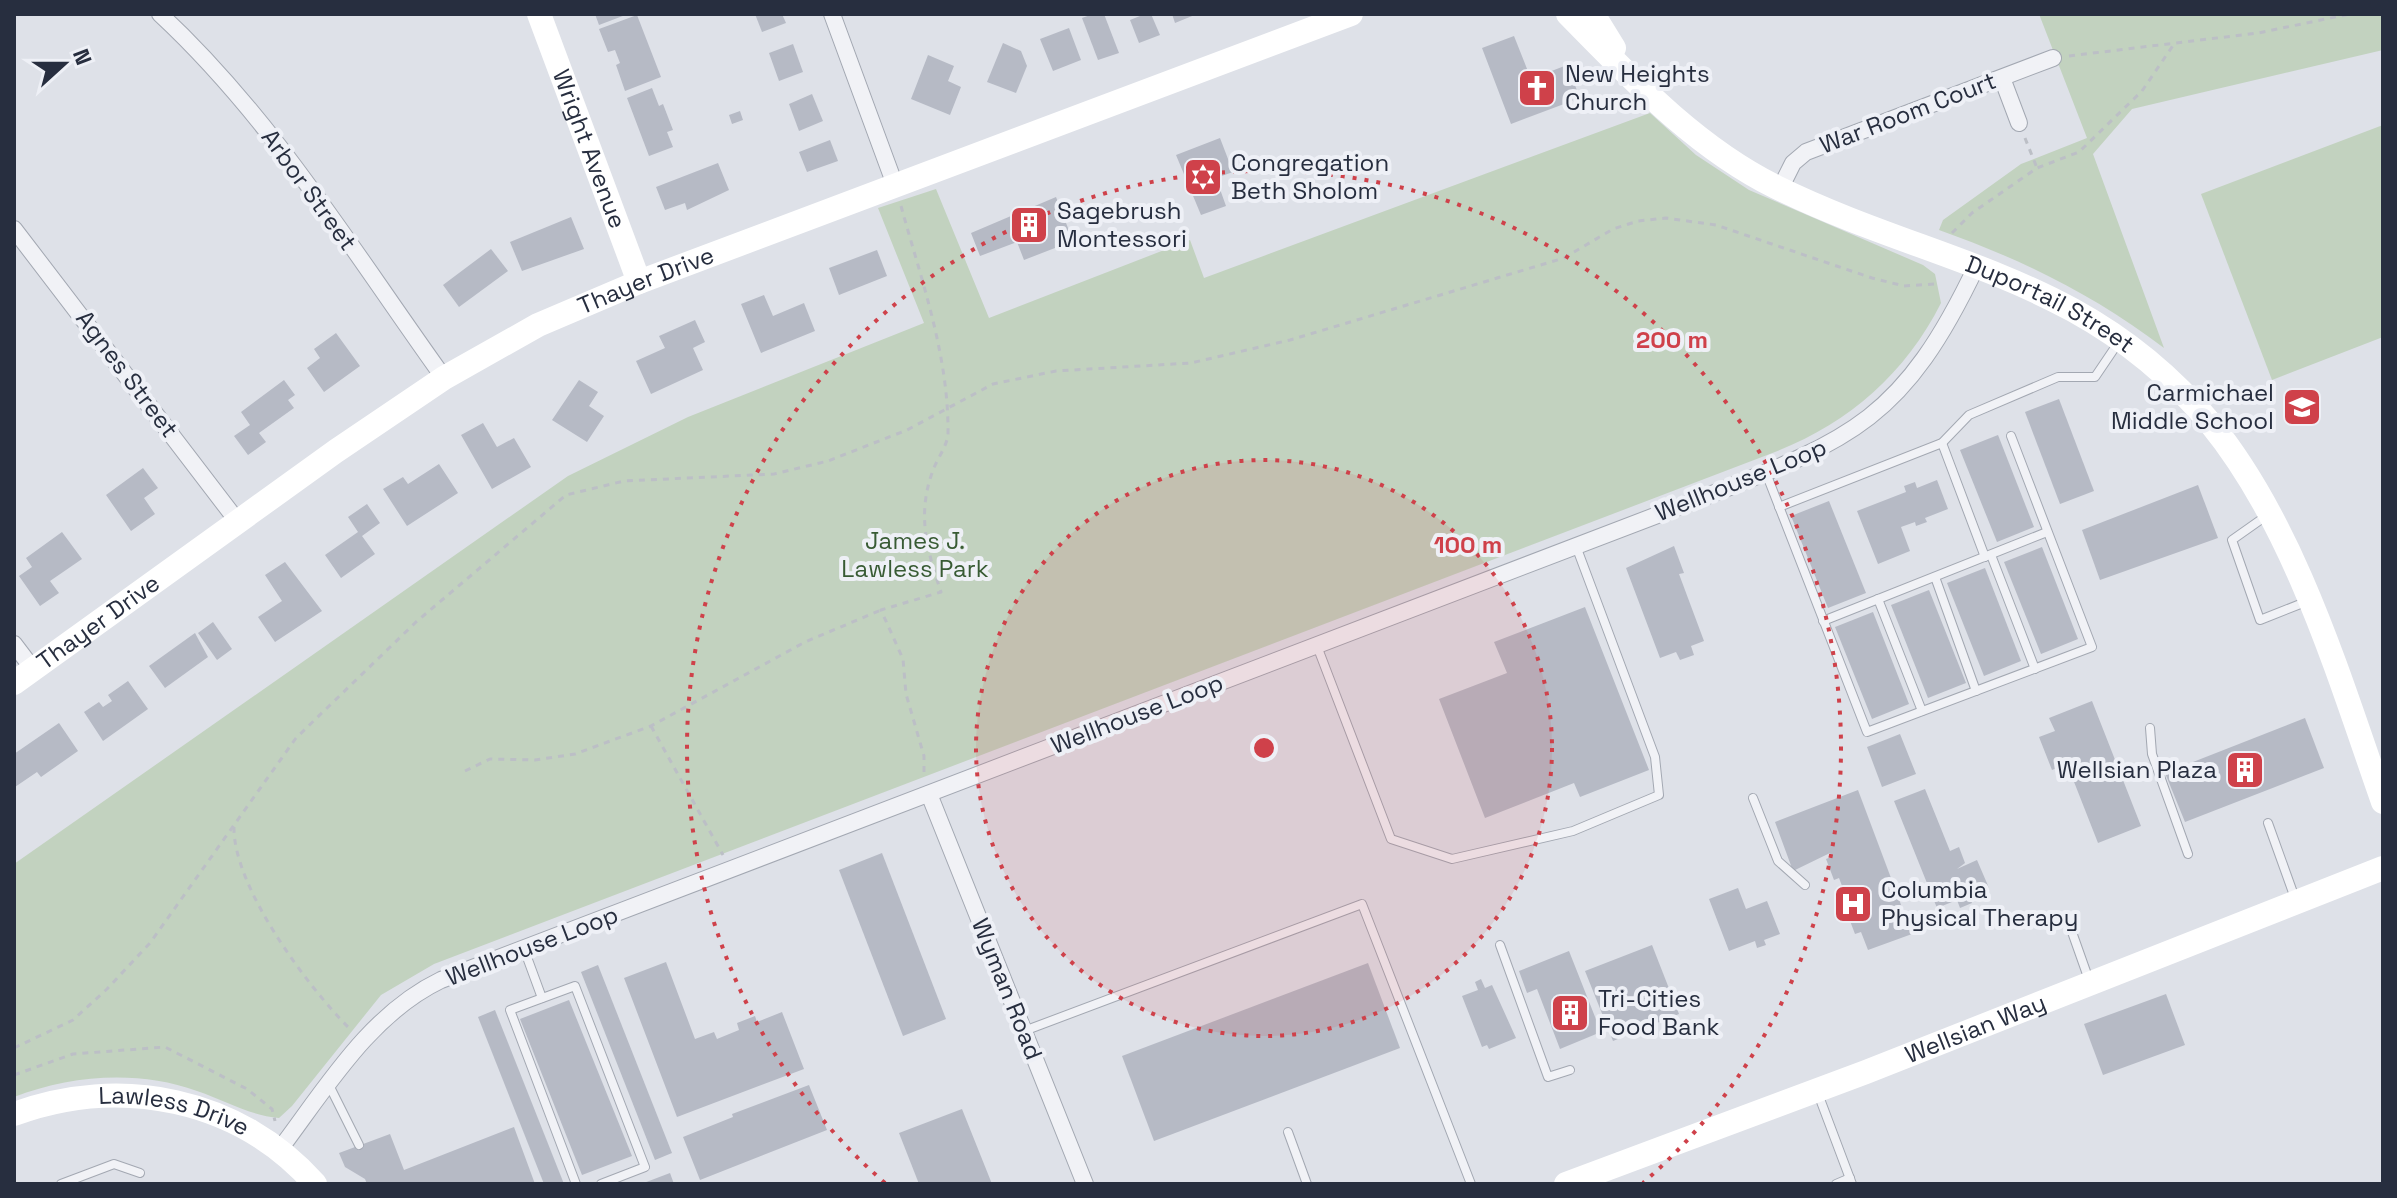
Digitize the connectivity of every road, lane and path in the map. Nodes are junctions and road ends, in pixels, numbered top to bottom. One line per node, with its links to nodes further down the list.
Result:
1 (160, 14): 22 (street, Arbor Street)
2 (539, 14): 19 (main road, Wright Avenue)
3 (832, 14): 15 (street)
4 (1351, 14): 15 (main road, Thayer Drive)
5 (1568, 14): 11 (main road, Duportail Street)
6 (1593, 14): 11 (main road, Duportail Street)
7 (2350, 14): 8 (path)
8 (2174, 44): 9 (path); 13 (path)
9 (2053, 58): 10 (street, War Room Court)
10 (2002, 78): 12 (street); 14 (street, War Room Court)
11 (1671, 113): 14 (main road, Duportail Street)
12 (2019, 123): 13 (path)
13 (2037, 168): 17 (path)
14 (1780, 189): 18 (main road, Duportail Street)
15 (897, 193): 19 (main road, Thayer Drive); 23 (path)
16 (14, 229): 29 (street, Agnes Street)
17 (1952, 233)
18 (1977, 265): 21 (main road, Duportail Street); 26 (street, Wellhouse Loop)
19 (639, 282): 22 (main road, Thayer Drive)
20 (1935, 284): 23 (path)
21 (2120, 339): 25 (lane); 28 (main road, Duportail Street)
22 (444, 378): 29 (main road, Thayer Drive)
23 (945, 410): 36 (path); 51 (path)
24 (2011, 436): 30 (lane)
25 (1942, 443): 27 (lane); 32 (lane)
26 (1766, 473): 27 (lane); 31 (street, Wellhouse Loop)
27 (1779, 507): 37 (lane)
28 (2270, 513): 35 (main road, Duportail Street); 35 (lane)
29 (238, 522): 41 (main road, Thayer Drive)
30 (2047, 532): 32 (lane); 40 (lane)
31 (1576, 546): 39 (street, Wellhouse Loop); 39 (lane)
32 (1988, 556): 33 (lane); 40 (lane)
33 (1935, 577): 34 (lane); 42 (lane)
34 (1878, 599): 37 (lane); 43 (lane)
35 (2308, 601): 49 (main road, Duportail Street)
36 (881, 610): 44 (path); 47 (path)
37 (1823, 621): 43 (lane)
38 (14, 644): 41 (street)
39 (1316, 645): 47 (street, Wellhouse Loop)
40 (2035, 669): 42 (lane)
41 (23, 676)
42 (1976, 691): 43 (lane)
43 (1922, 711)
44 (651, 726): 46 (path); 54 (path)
45 (2150, 728): 52 (lane)
46 (465, 771)
47 (929, 794): 54 (street, Wellhouse Loop); 63 (street, Wyman Road)
48 (1753, 798): 55 (lane)
49 (2383, 802)
50 (2268, 823): 56 (lane)
51 (234, 827): 62 (path); 64 (path)
52 (2188, 854)
53 (2383, 868): 56 (main road, Wellsian Way)
54 (727, 871): 59 (street, Wellhouse Loop)
55 (1805, 885)
56 (2296, 902): 60 (main road, Wellsian Way)
57 (2072, 932): 60 (lane)
58 (1500, 945): 65 (lane)
59 (524, 949): 61 (lane); 67 (street, Wellhouse Loop)
60 (2090, 983): 68 (main road, Wellsian Way)
61 (542, 998): 77 (lane); 78 (lane)
62 (349, 1028)
63 (1024, 1031): 79 (street, Wyman Road); 81 (lane)
64 (14, 1048)
65 (1570, 1070)
66 (14, 1075): 72 (path)
67 (329, 1085): 71 (lane); 72 (street, Wellhouse Loop)
68 (1817, 1091): 74 (lane); 82 (main road, Wellsian Way)
69 (14, 1114): 72 (main road, Lawless Drive)
70 (1288, 1132): 80 (lane)
71 (359, 1145)
72 (280, 1149): 76 (main road, Lawless Drive)
73 (140, 1173): 75 (lane)
74 (1851, 1181): 83 (lane)
75 (61, 1184)
76 (315, 1184)
77 (576, 1184)
78 (601, 1184)
79 (1085, 1184)
80 (1307, 1184)
81 (1471, 1184)
82 (1566, 1184)
83 (1836, 1184)

